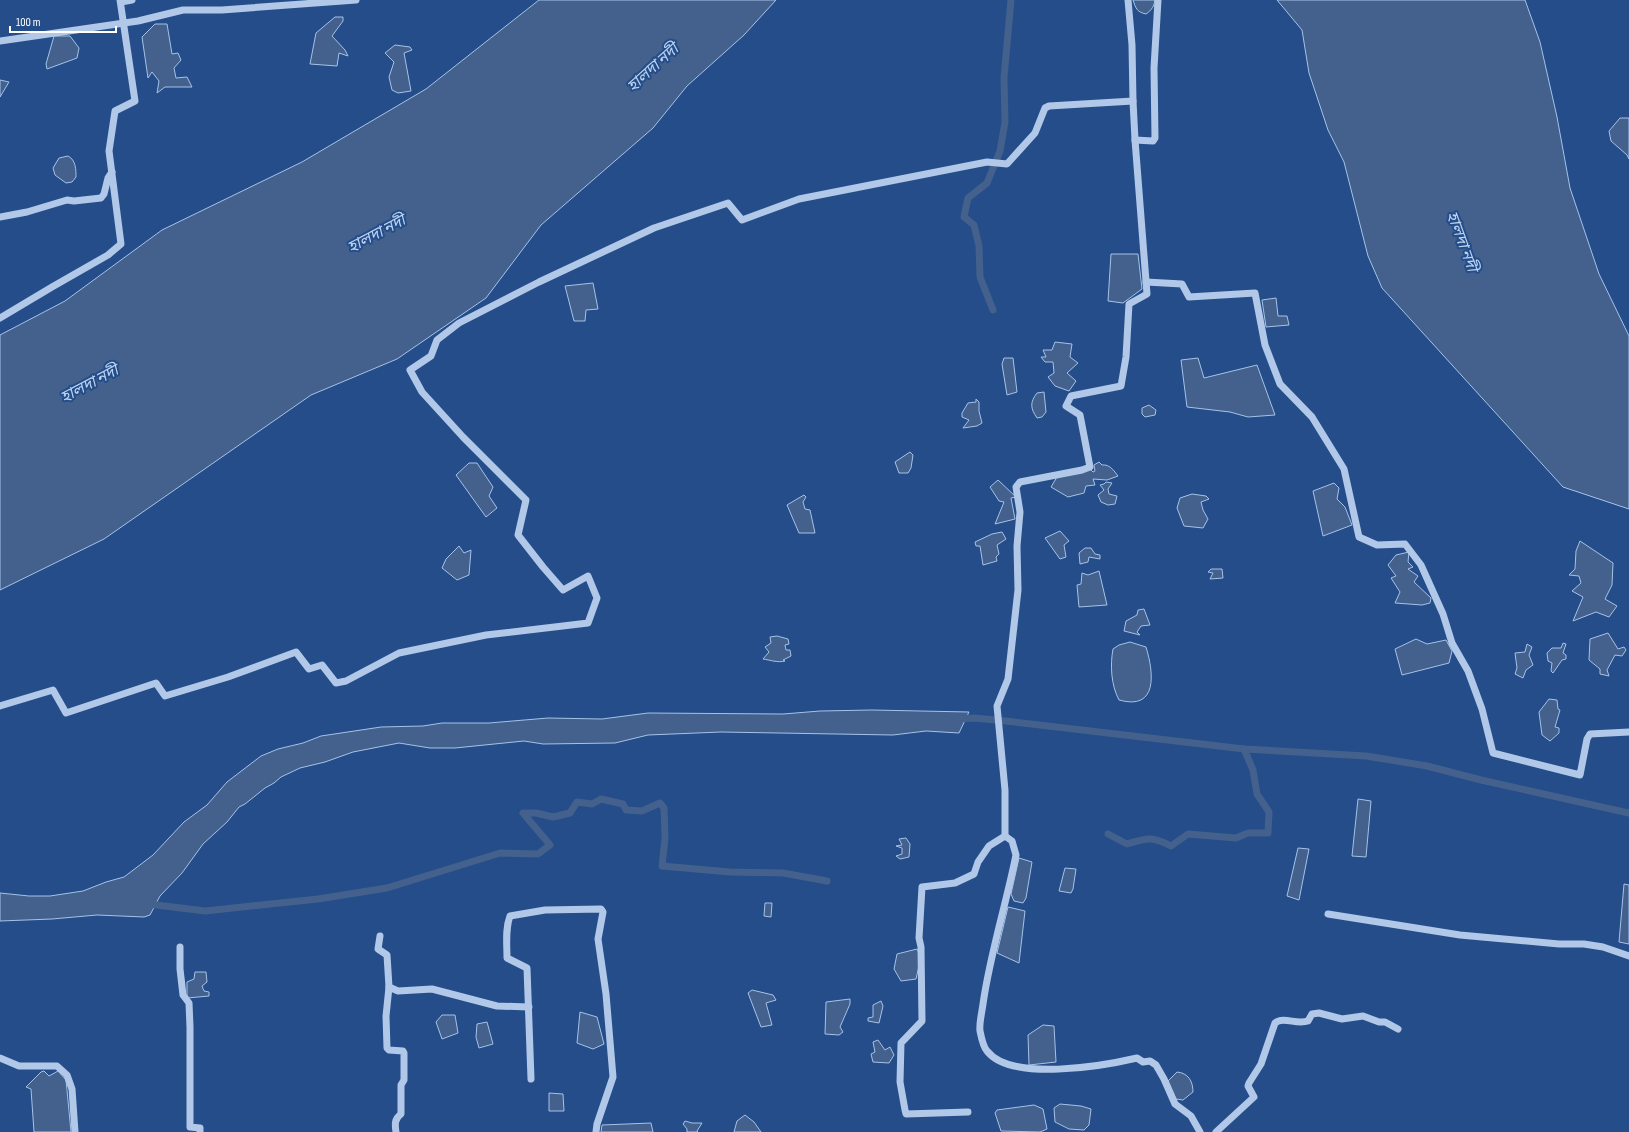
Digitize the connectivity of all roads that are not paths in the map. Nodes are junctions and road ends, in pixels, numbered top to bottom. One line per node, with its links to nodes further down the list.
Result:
1 (132, 0): 5 (street)
2 (356, 0): 6 (street)
3 (1128, 0): 8 (street)
4 (1158, 0): 9 (street)
5 (121, 1): 6 (street)
6 (123, 22): 7 (street); 10 (street)
7 (0, 41)
8 (1133, 101): 9 (street); 14 (street)
9 (1135, 140): 12 (street)
10 (112, 172): 11 (street); 13 (street)
11 (0, 217)
12 (1146, 282): 15 (street); 16 (street)
13 (0, 318)
14 (0, 706)
15 (1629, 732)
16 (1005, 836): 26 (street); 31 (street)
17 (1328, 914): 20 (street)
18 (380, 936): 21 (street)
19 (180, 947): 28 (street)
20 (1629, 956)
21 (389, 987): 22 (street); 29 (street)
22 (529, 1007): 25 (street); 30 (street)
23 (1398, 1029): 32 (street)
24 (0, 1058): 27 (street)
25 (531, 1079)
26 (968, 1112)
27 (75, 1132)
28 (200, 1132)
29 (396, 1132)
30 (596, 1132)
31 (1200, 1132)
32 (1216, 1132)

